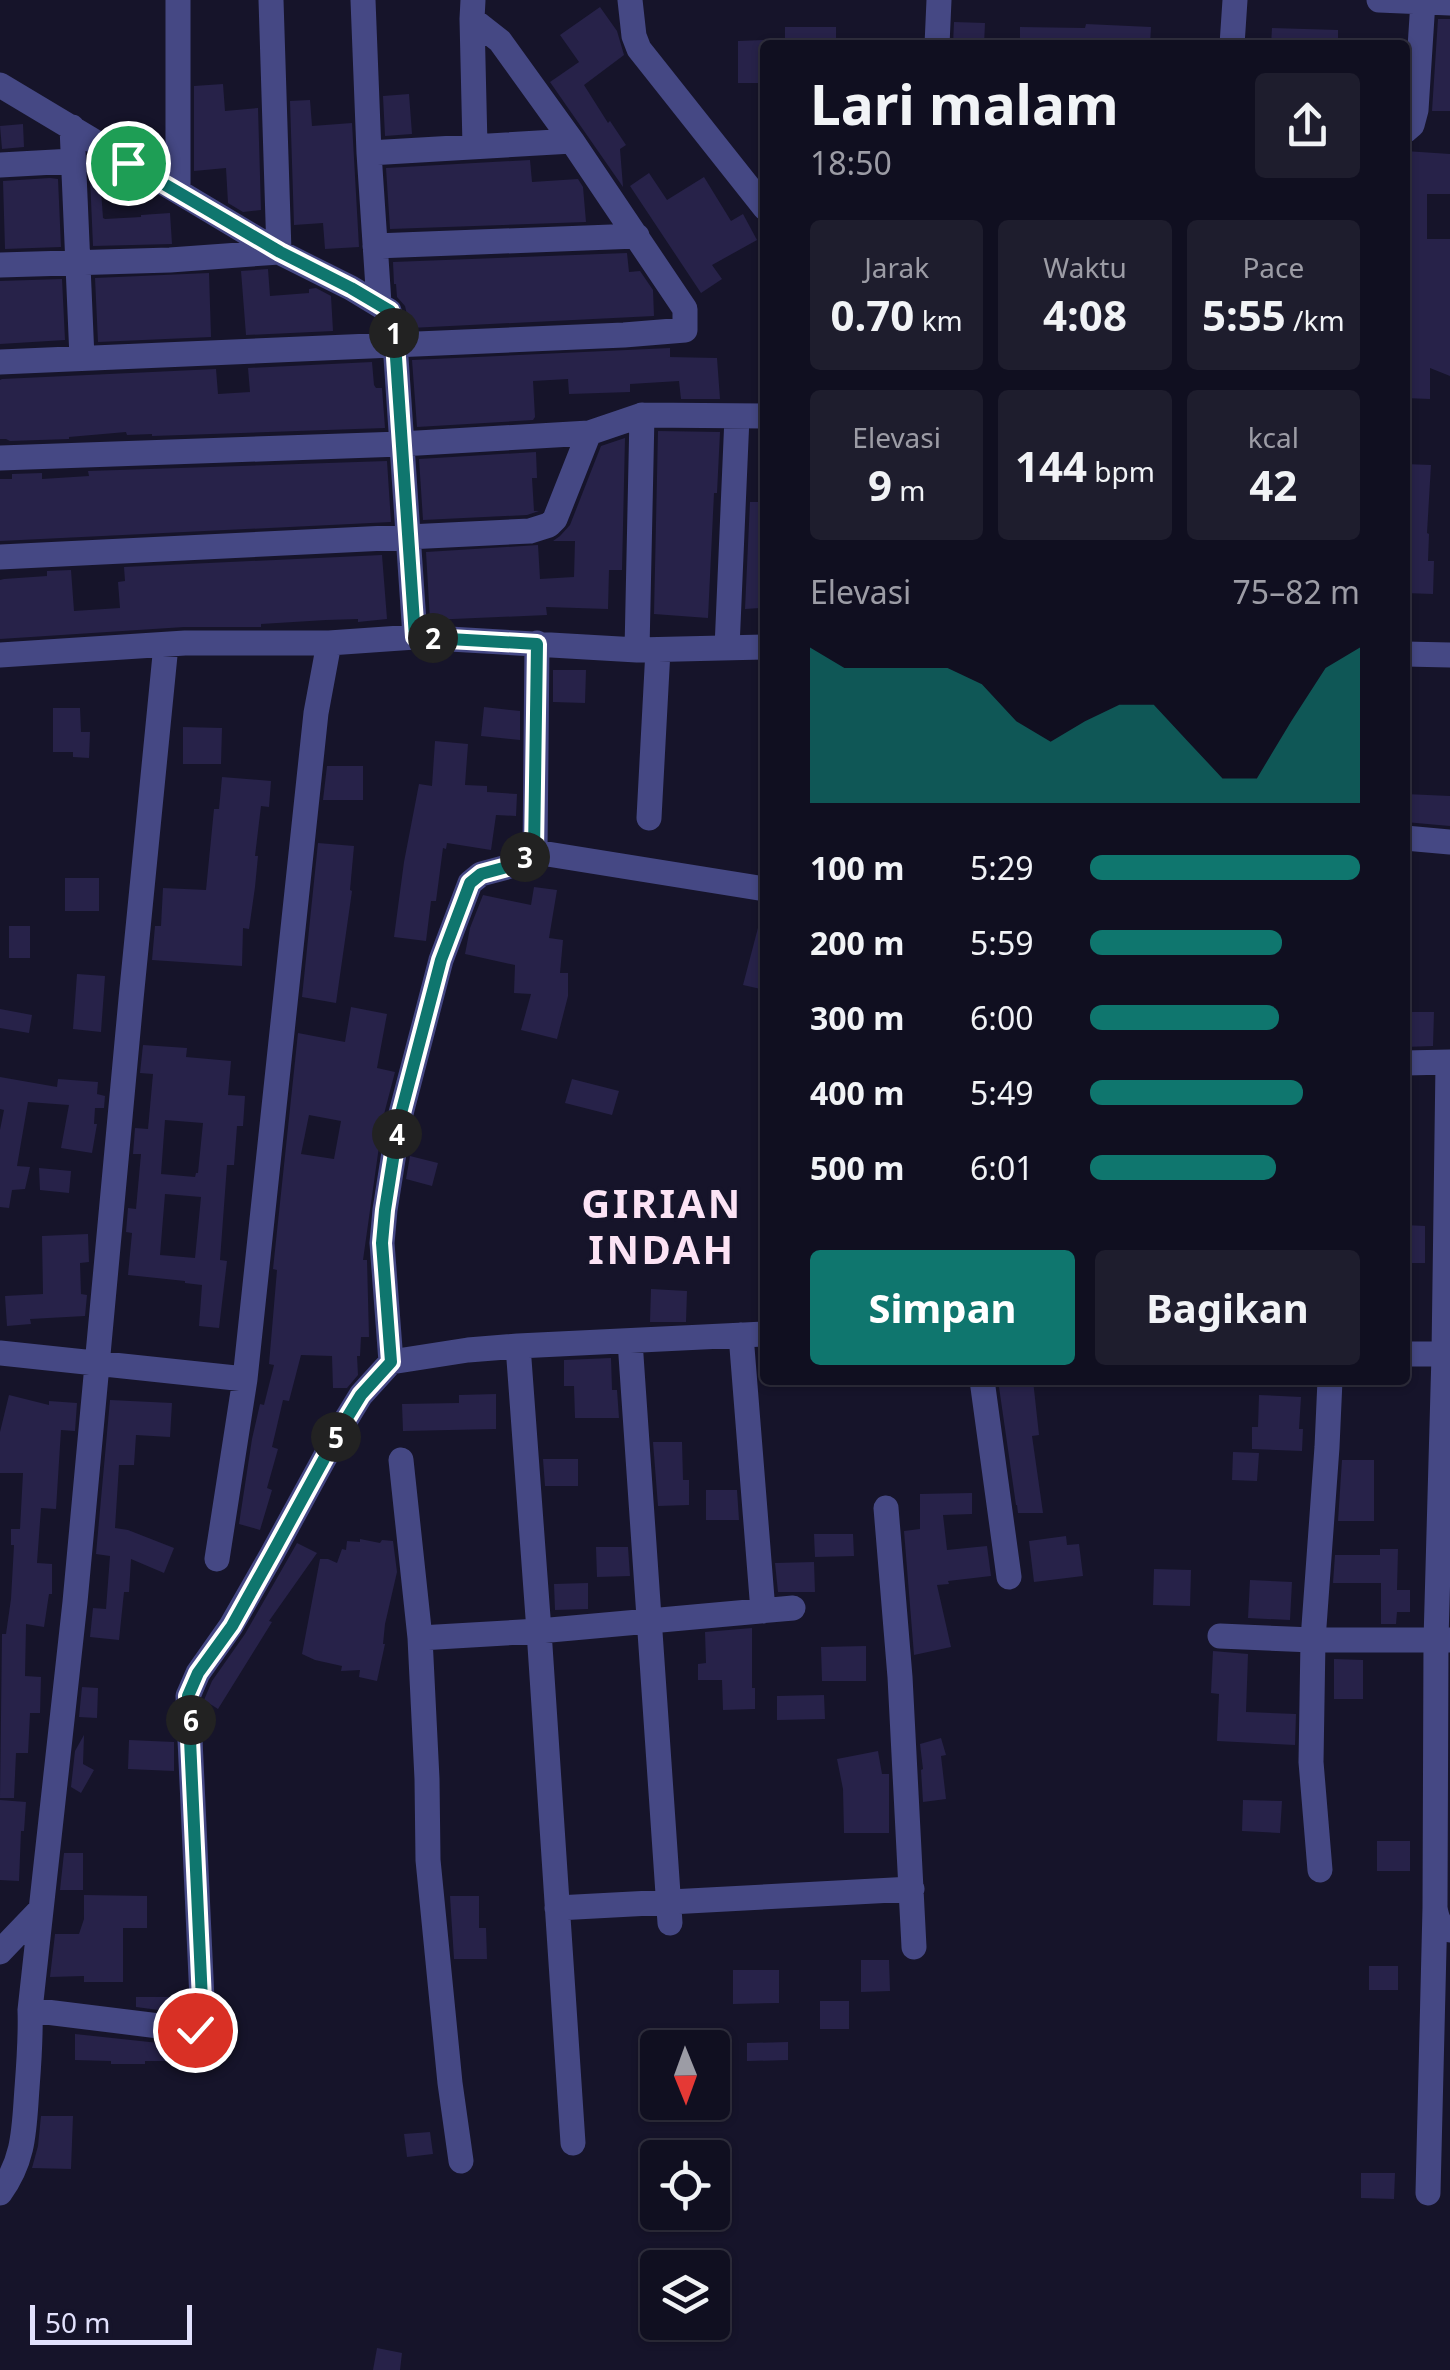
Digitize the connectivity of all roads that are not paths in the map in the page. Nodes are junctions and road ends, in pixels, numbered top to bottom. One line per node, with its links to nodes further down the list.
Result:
1 (178, 0): 21 (street)
2 (271, 0): 25 (street)
3 (363, 0): 18 (street)
4 (630, 0): 22 (street)
5 (938, 0): 11 (street)
6 (1234, 0): 12 (street)
7 (1379, 0): 8 (street)
8 (1422, 2): 9 (street); 15 (street)
9 (1450, 3)
10 (472, 9): 16 (street); 17 (street)
11 (937, 40)
12 (1232, 40)
13 (0, 85): 14 (street)
14 (72, 127): 19 (street); 21 (street)
15 (1410, 127)
16 (572, 141): 17 (street); 23 (street)
17 (475, 146): 18 (street)
18 (369, 153): 24 (street)
19 (73, 161): 20 (street); 26 (street)
20 (0, 165)
21 (178, 192): 25 (street)
22 (760, 202)
23 (637, 236): 24 (street); 29 (street)
24 (375, 246): 28 (street)
25 (280, 252): 26 (street); 28 (street)
26 (78, 262): 27 (street); 30 (street)
27 (0, 265)
28 (379, 303): 29 (street)
29 (395, 346): 30 (street); 36 (street)
30 (82, 358): 31 (street)
31 (0, 362)
32 (642, 415): 33 (street); 35 (street); 46 (street)
33 (737, 416): 34 (street); 45 (street)
34 (760, 416)
35 (590, 434): 36 (street); 38 (street)
36 (402, 444): 37 (street); 38 (street)
37 (0, 458)
38 (408, 538): 39 (street); 40 (street)
39 (0, 557)
40 (415, 637): 41 (street); 43 (street)
41 (329, 643): 42 (street); 65 (street)
42 (166, 644): 48 (street); 64 (street)
43 (537, 644): 46 (street); 53 (street)
44 (760, 647): 45 (street)
45 (727, 648): 46 (street)
46 (648, 650): 50 (street)
47 (1410, 654): 49 (street)
48 (0, 655)
49 (1450, 655)
50 (649, 818)
51 (1410, 838): 52 (street)
52 (1450, 842)
53 (534, 852): 54 (street); 63 (street)
54 (760, 888)
55 (1449, 1062): 56 (street); 62 (street)
56 (1410, 1063)
57 (753, 1334): 58 (street); 73 (street)
58 (630, 1340): 59 (street); 74 (street)
59 (518, 1346): 63 (street); 75 (street)
60 (0, 1353): 64 (street)
61 (1410, 1354): 62 (street)
62 (1447, 1354): 79 (street)
63 (391, 1362): 89 (street)
64 (97, 1364): 65 (street); 84 (street)
65 (245, 1379): 70 (street)
66 (983, 1385): 71 (street)
67 (1330, 1385): 78 (street)
68 (401, 1460): 77 (street)
69 (886, 1508): 81 (street)
70 (217, 1560)
71 (1009, 1577)
72 (793, 1608): 73 (street)
73 (763, 1611): 74 (street)
74 (650, 1622): 75 (street); 85 (street)
75 (539, 1631): 77 (street); 82 (street)
76 (1220, 1636): 78 (street)
77 (420, 1638): 91 (street)
78 (1313, 1640): 79 (street); 80 (street)
79 (1443, 1640): 83 (street)
80 (1320, 1870)
81 (912, 1889): 85 (street); 87 (street)
82 (557, 1908): 85 (street); 90 (street)
83 (1435, 1908): 86 (street); 93 (street)
84 (40, 1910): 88 (street); 89 (street)
85 (669, 1913)
86 (1450, 1930)
87 (914, 1947)
88 (0, 1952)
89 (30, 2010): 92 (street)
90 (572, 2143)
91 (460, 2161)
92 (0, 2192)
93 (1428, 2193)

